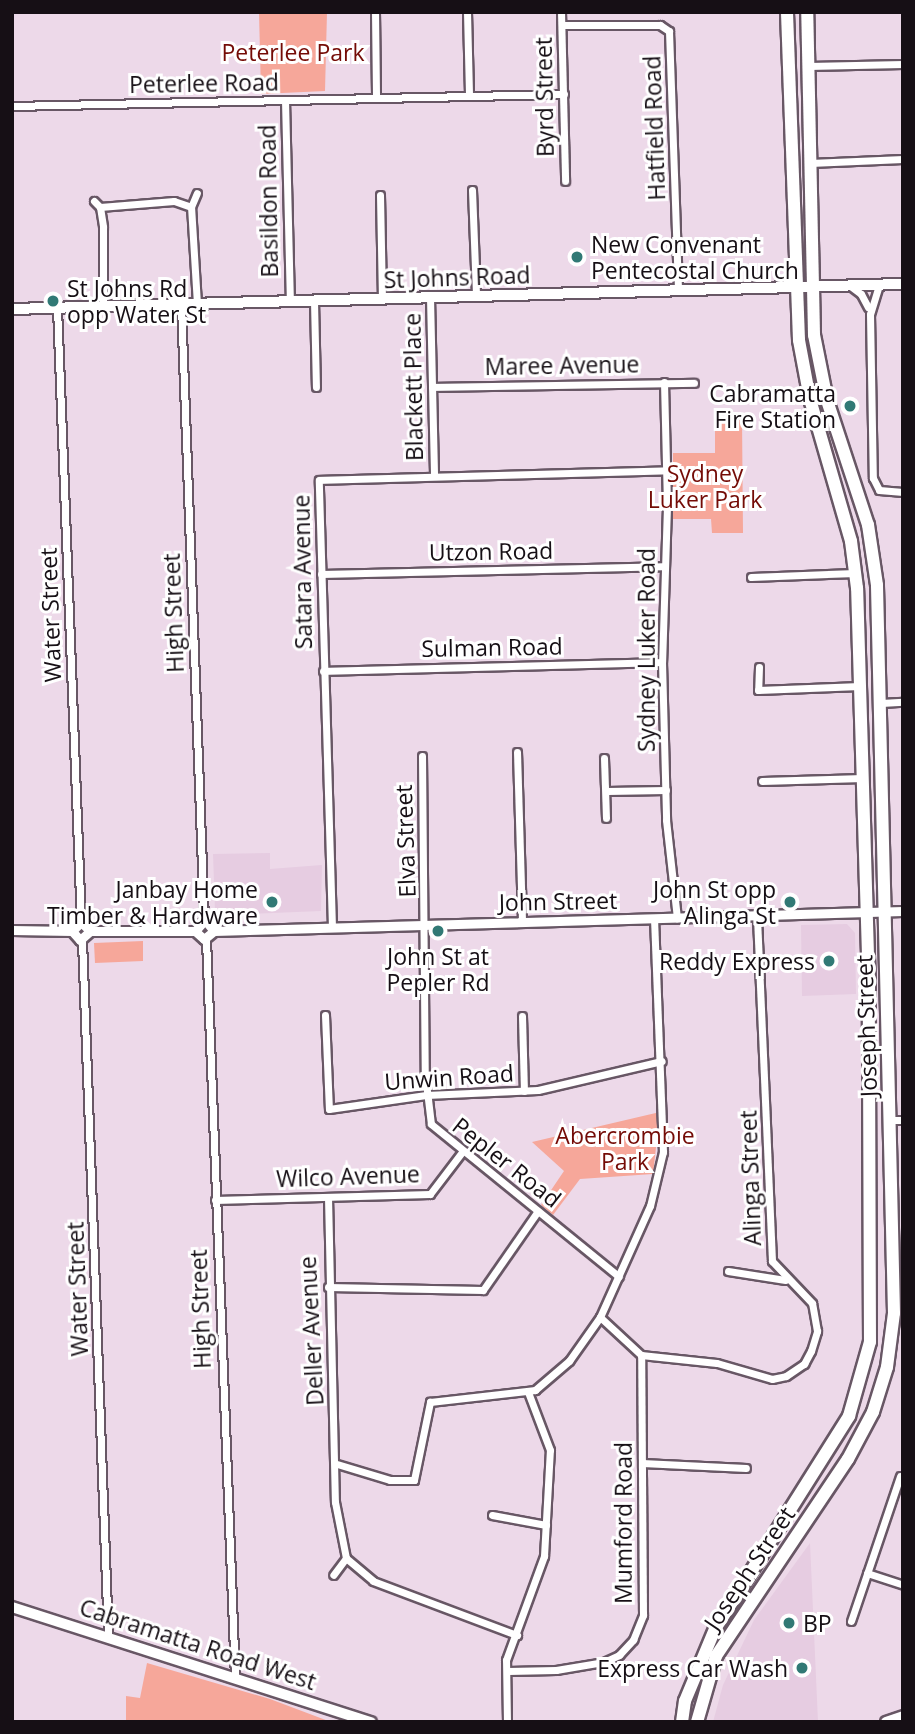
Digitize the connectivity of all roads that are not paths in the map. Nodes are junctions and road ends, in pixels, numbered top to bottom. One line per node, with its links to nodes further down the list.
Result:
1 (375, 12): 11 (street)
2 (467, 12): 10 (street)
3 (561, 12): 6 (street, Byrd Street)
4 (788, 12): 27 (highway, Joseph Street)
5 (807, 12): 8 (highway, Joseph Street)
6 (562, 25): 9 (street, Byrd Street); 28 (street, Hatfield Road)
7 (903, 64): 8 (street)
8 (808, 66): 15 (highway, Joseph Street)
9 (564, 94): 10 (street, Peterlee Road); 16 (street, Byrd Street)
10 (470, 96): 11 (street, Peterlee Road)
11 (376, 98): 12 (street, Peterlee Road)
12 (285, 100): 13 (street, Peterlee Road); 32 (street, Basildon Road)
13 (12, 106)
14 (903, 159): 15 (street)
15 (810, 163): 26 (highway, Joseph Street)
16 (565, 181)
17 (472, 190): 29 (street)
18 (197, 193): 22 (street)
19 (380, 195): 31 (street)
20 (93, 201): 21 (street)
21 (100, 207): 22 (street); 37 (street)
22 (191, 207): 35 (street)
23 (903, 284): 25 (main road, St Johns Road)
24 (849, 285): 25 (main road, St Johns Road); 26 (main road, St Johns Road); 39 (street)
25 (880, 285): 39 (street)
26 (811, 286): 27 (main road, St Johns Road); 55 (highway, Joseph Street)
27 (794, 287): 28 (main road, St Johns Road); 48 (highway, Joseph Street)
28 (678, 290): 29 (main road, St Johns Road)
29 (476, 296): 30 (main road, St Johns Road)
30 (430, 297): 31 (main road, St Johns Road); 43 (street, Blackett Place)
31 (382, 299): 33 (main road, St Johns Road)
32 (290, 301): 33 (main road, St Johns Road); 35 (main road, St Johns Road)
33 (314, 301): 42 (street)
34 (181, 304): 35 (main road, St Johns Road); 37 (main road, St Johns Road); 71 (street, High Street)
35 (197, 304)
36 (57, 307): 37 (main road, St Johns Road); 38 (main road, St Johns Road); 72 (street, Water Street)
37 (103, 307)
38 (12, 309)
39 (870, 314): 46 (street)
40 (664, 382): 41 (street, Maree Avenue); 43 (street, Maree Avenue); 44 (street, Sydney Luker Road)
41 (694, 383)
42 (316, 387)
43 (432, 387): 45 (street, Blackett Place)
44 (667, 470): 45 (street, Satara Avenue); 47 (street, Sydney Luker Road)
45 (434, 475): 49 (street, Satara Avenue)
46 (903, 492)
47 (663, 566): 49 (street, Utzon Road); 51 (street, Sydney Luker Road)
48 (856, 573): 50 (street); 54 (highway, Joseph Street)
49 (321, 574): 53 (street, Satara Avenue)
50 (751, 577)
51 (662, 662): 53 (street, Sulman Road); 62 (street, Sydney Luker Road)
52 (759, 667): 54 (street)
53 (323, 671): 75 (street, Satara Avenue)
54 (860, 686): 60 (highway, Joseph Street)
55 (881, 702): 56 (street); 65 (highway, Joseph Street)
56 (903, 702)
57 (517, 752): 73 (street)
58 (422, 756): 74 (street, Elva Street)
59 (604, 758): 63 (street)
60 (863, 778): 61 (street); 67 (highway, Joseph Street)
61 (762, 781)
62 (666, 790): 63 (street); 70 (street, Sydney Luker Road)
63 (607, 791): 64 (street)
64 (606, 818)
65 (884, 911): 66 (street, John Street); 67 (street, John Street); 88 (highway, Joseph Street)
66 (903, 911)
67 (866, 912): 68 (street, John Street); 121 (highway, Joseph Street)
68 (757, 915): 70 (street, John Street); 95 (street, Alinga Street)
69 (654, 918): 70 (street, John Street); 73 (street, John Street); 85 (street)
70 (677, 918)
71 (204, 920): 79 (street); 80 (street)
72 (81, 922): 77 (street); 78 (street)
73 (522, 922): 74 (street, John Street)
74 (425, 924): 75 (street, John Street); 87 (street, Pepler Road)
75 (332, 927): 80 (street, John Street)
76 (12, 930): 77 (street)
77 (72, 931): 82 (street)
78 (90, 931): 79 (street); 82 (street)
79 (195, 931): 81 (street)
80 (214, 931): 81 (street)
81 (206, 939): 91 (street, High Street)
82 (82, 940): 114 (street, Water Street)
83 (325, 1015): 87 (street, Unwin Road)
84 (522, 1016): 86 (street)
85 (662, 1061): 86 (street, Unwin Road); 94 (street)
86 (524, 1091): 87 (street, Unwin Road)
87 (426, 1095): 89 (street, Pepler Road)
88 (896, 1120): 96 (highway, Joseph Street)
89 (462, 1152): 90 (street, Wilco Avenue); 92 (street, Pepler Road)
90 (328, 1197): 91 (street, Wilco Avenue); 97 (street, Deller Avenue)
91 (215, 1200): 116 (street, High Street)
92 (538, 1211): 94 (street, Pepler Road); 97 (street)
93 (728, 1271): 95 (street)
94 (619, 1277): 98 (street)
95 (785, 1280): 99 (street, Alinga Street)
96 (898, 1280): 118 (highway, Joseph Street)
97 (328, 1287): 102 (street, Deller Avenue)
98 (600, 1317): 99 (street); 100 (street)
99 (641, 1355): 101 (street, Mumford Road)
100 (528, 1392): 102 (street); 106 (street)
101 (642, 1463): 103 (street); 115 (street, Mumford Road)
102 (337, 1464): 107 (street, Deller Avenue)
103 (746, 1468)
104 (900, 1476): 108 (street)
105 (492, 1515): 106 (street)
106 (546, 1524): 113 (street)
107 (346, 1558): 109 (street); 113 (street)
108 (867, 1573): 110 (street); 112 (street)
109 (333, 1576)
110 (903, 1585)
111 (12, 1607): 114 (main road, Cabramatta Road West)
112 (851, 1621)
113 (517, 1635): 115 (street)
114 (108, 1637): 116 (main road, Cabramatta Road West)
115 (508, 1671): 120 (street)
116 (234, 1678): 119 (main road, Cabramatta Road West)
117 (903, 1716): 122 (main road)
118 (699, 1718)
119 (372, 1722)
120 (507, 1722)
121 (682, 1722)
122 (886, 1722)

